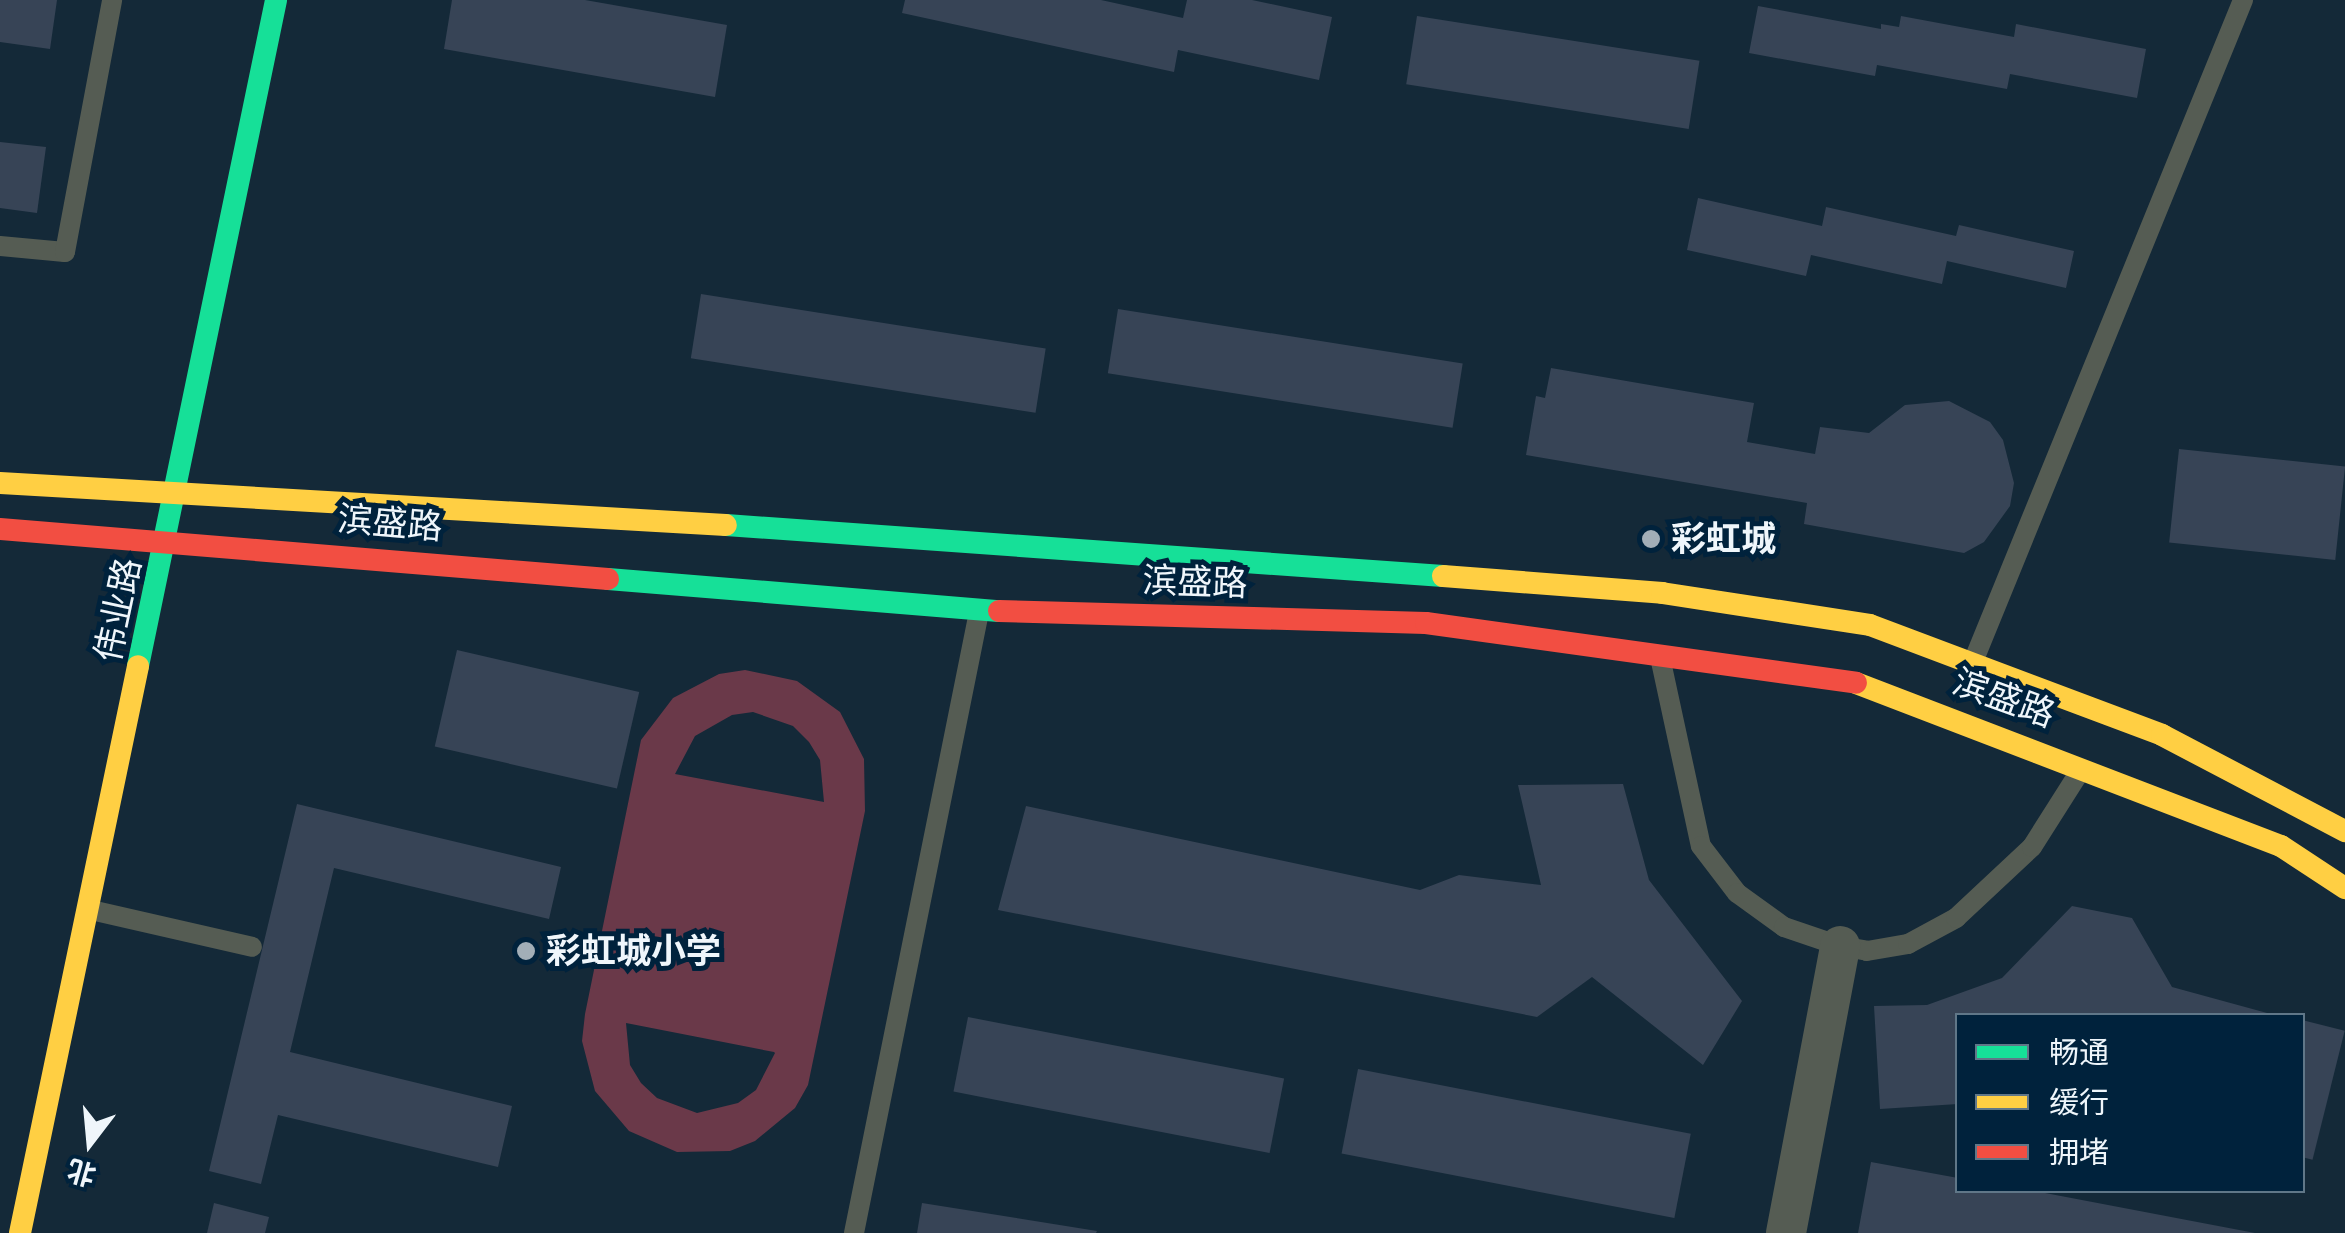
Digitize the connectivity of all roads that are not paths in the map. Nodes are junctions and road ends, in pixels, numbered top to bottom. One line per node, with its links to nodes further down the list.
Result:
1 (112, 0): 4 (lane)
2 (276, 0): 6 (main road, 伟业路)
3 (2244, 0): 11 (lane)
4 (0, 246)
5 (0, 483): 6 (main road, 滨盛路)
6 (179, 490): 8 (main road, 伟业路); 11 (main road, 滨盛路)
7 (0, 529): 8 (main road, 滨盛路)
8 (169, 538): 9 (main road, 滨盛路); 15 (main road, 伟业路)
9 (980, 610): 10 (main road, 滨盛路); 19 (lane)
10 (1659, 655): 12 (main road, 滨盛路); 16 (lane)
11 (1972, 664): 13 (main road, 滨盛路)
12 (2084, 765): 14 (main road, 滨盛路); 16 (lane)
13 (2345, 830)
14 (2345, 888)
15 (90, 910): 17 (lane); 18 (main road, 伟业路)
16 (1840, 946): 20 (street)
17 (252, 947)
18 (20, 1233)
19 (854, 1233)
20 (1786, 1233)

